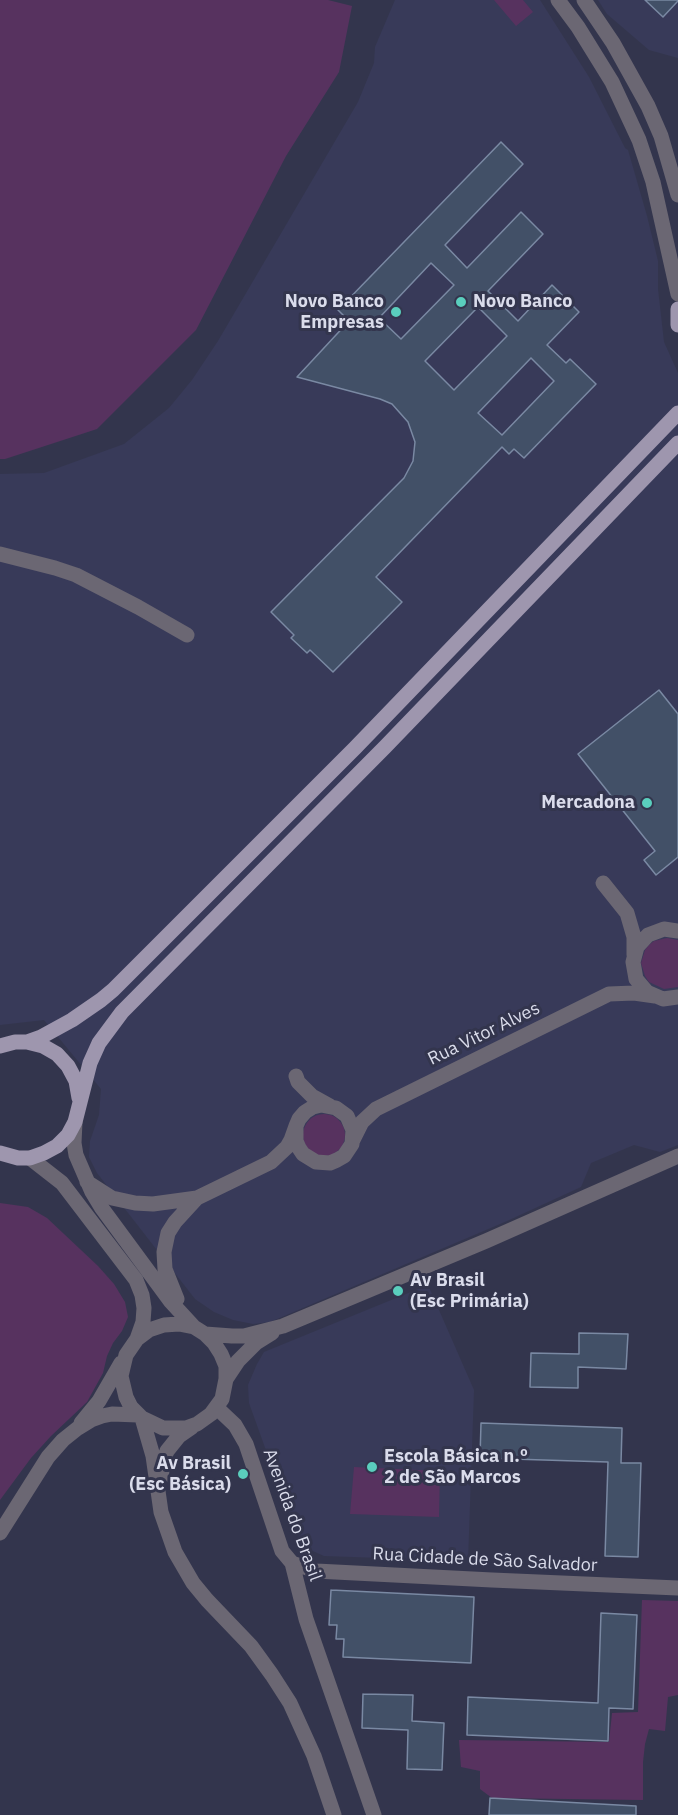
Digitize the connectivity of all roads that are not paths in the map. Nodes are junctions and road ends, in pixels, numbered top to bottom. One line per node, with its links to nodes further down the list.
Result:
1 (558, 0): 4 (street)
2 (584, 0): 3 (street)
3 (678, 195)
4 (678, 294)
5 (678, 309): 6 (main road)
6 (678, 325)
7 (678, 413): 18 (main road)
8 (678, 443): 22 (main road)
9 (0, 554): 10 (street)
10 (187, 635)
11 (603, 883): 12 (street)
12 (627, 913): 13 (street); 14 (street)
13 (673, 930): 14 (street, Rua Vitor Alves)
14 (634, 958): 15 (street, Rua Vitor Alves); 16 (street)
15 (609, 994): 16 (street, Rua Vitor Alves); 21 (street, Rua Vitor Alves)
16 (655, 996): 17 (street, Rua Vitor Alves)
17 (678, 997)
18 (14, 1041): 19 (main road); 22 (main road)
19 (0, 1046)
20 (333, 1107): 21 (street, Rua Vitor Alves); 23 (street, Rua Vitor Alves); 23 (street); 24 (street)
21 (376, 1109): 24 (street, Rua Vitor Alves)
22 (76, 1117): 27 (main road); 30 (street)
23 (298, 1123): 28 (street, Rua Vitor Alves); 29 (street)
24 (352, 1144): 29 (street, Rua Vitor Alves)
25 (2, 1156): 27 (main road)
26 (678, 1156): 33 (street)
27 (30, 1158): 34 (street)
28 (271, 1162): 29 (street, Rua Vitor Alves); 31 (street, Rua Vitor Alves)
29 (316, 1162)
30 (87, 1182): 31 (street, Rua Vitor Alves); 32 (street)
31 (197, 1198): 32 (street, Rua Vitor Alves)
32 (195, 1326): 33 (street); 34 (street); 36 (street)
33 (283, 1326): 36 (street)
34 (137, 1339): 35 (street)
35 (126, 1355): 38 (street); 40 (street)
36 (226, 1380): 37 (street)
37 (217, 1408): 39 (street); 43 (street, Avenida do Brasil)
38 (140, 1417): 39 (street); 40 (street); 41 (street)
39 (197, 1424): 41 (street)
40 (73, 1432): 42 (street)
41 (159, 1493): 45 (street)
42 (0, 1533)
43 (292, 1563): 44 (street, Rua Cidade de São Salvador); 46 (street, Avenida do Brasil)
44 (678, 1588)
45 (334, 1815)
46 (374, 1815)

